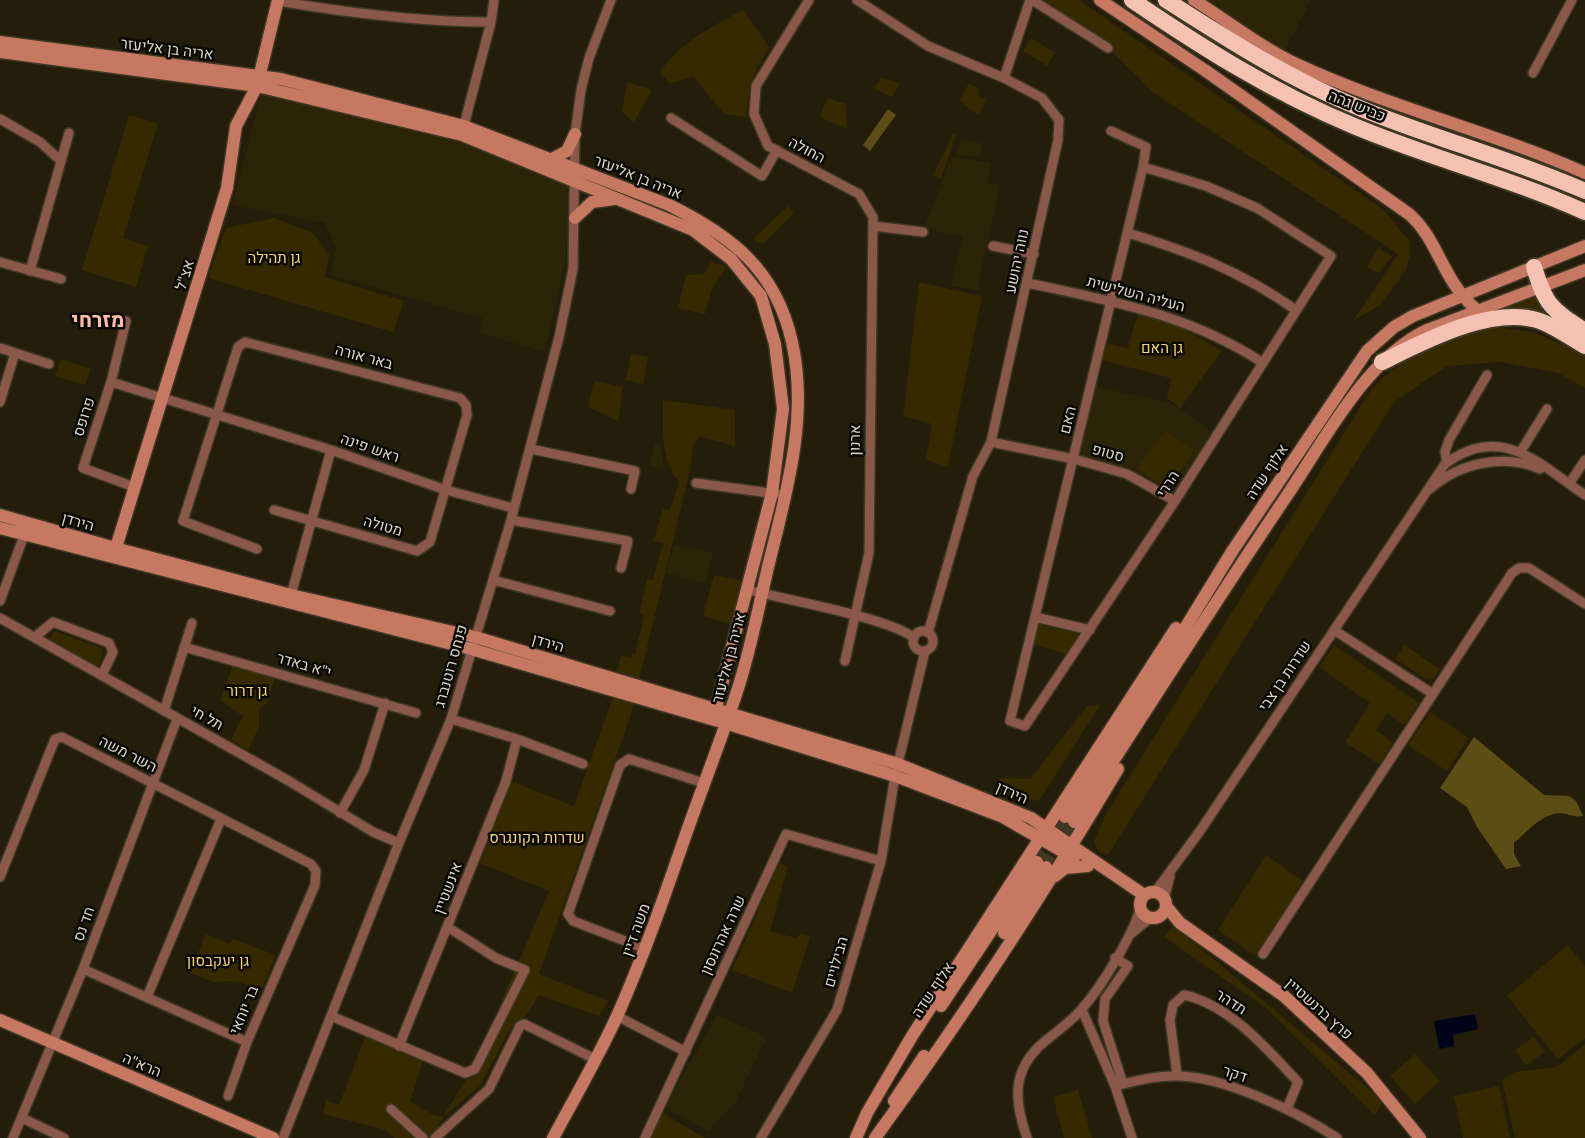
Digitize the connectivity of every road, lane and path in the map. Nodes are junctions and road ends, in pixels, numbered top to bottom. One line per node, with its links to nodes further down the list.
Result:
1 (494, 0): 12 (street)
2 (611, 0): 24 (street, פנחס רוטנברג)
3 (809, 0): 25 (street, החולה)
4 (857, 0): 17 (street, נווה יהושע)
5 (1031, 0): 14 (street); 17 (street)
6 (1100, 0): 43 (street)
7 (1132, 0): 33 (highway, כביש גהה)
8 (1166, 0): 31 (highway, כביש גהה)
9 (1194, 0): 29 (street)
10 (1572, 0): 16 (street)
11 (278, 1): 12 (street); 18 (street, אצ"ל)
12 (491, 22): 21 (street)
13 (0, 42): 18 (street, אריה בן אליעזר)
14 (1108, 48)
15 (0, 52): 18 (street, אריה בן אליעזר)
16 (1533, 74)
17 (1004, 78): 40 (street, נווה יהושע)
18 (259, 80): 21 (street, אריה בן אליעזר); 66 (street, אצ"ל)
19 (671, 118): 25 (street)
20 (0, 119): 27 (street)
21 (463, 130): 26 (street, אריה בן אליעזר); 30 (street, אריה בן אליעזר)
22 (1112, 131): 28 (street, האם)
23 (69, 133): 27 (street)
24 (575, 134): 26 (street); 30 (street, פנחס רוטנברג)
25 (777, 150): 35 (street, החולה)
26 (550, 160): 30 (street, אריה בן אליעזר)
27 (61, 161): 45 (street)
28 (1143, 167): 37 (street, האם); 52 (street, הררי)
29 (1585, 173)
30 (575, 175): 32 (street, אריה בן אליעזר); 34 (street, פנחס רוטנברג); 62 (street, אריה בן אליעזר)
31 (1585, 191)
32 (620, 200): 34 (street); 64 (street, אריה בן אליעזר)
33 (1585, 212)
34 (575, 218): 71 (street, פנחס רוטנברג)
35 (873, 221): 36 (street); 106 (street, ארנון)
36 (923, 232)
37 (1128, 234): 50 (street, האם); 52 (street)
38 (993, 246): 40 (street)
39 (1581, 248): 42 (street, אלוף שדה)
40 (1034, 254): 47 (street, נווה יהושע)
41 (0, 262): 45 (street)
42 (1534, 267): 48 (highway); 49 (street, אלוף שדה)
43 (1443, 268): 49 (street); 51 (street)
44 (1585, 270): 48 (street, אלוף שדה)
45 (30, 271): 46 (street)
46 (61, 279)
47 (1028, 283): 50 (street, העליה השלישית); 70 (street, נווה יהושע)
48 (1540, 288): 53 (street, אלוף שדה); 55 (highway)
49 (1461, 295): 51 (street, אלוף שדה); 53 (street)
50 (1112, 302): 60 (street, העליה השלישית); 74 (street, האם)
51 (1444, 303): 92 (street, אלוף שדה)
52 (1296, 310): 60 (street, הררי)
53 (1477, 310): 59 (street, אלוף שדה)
54 (126, 321): 65 (street, פרופס)
55 (1585, 332)
56 (1585, 346): 59 (highway)
57 (0, 348): 58 (street)
58 (15, 353): 61 (street); 67 (street)
59 (1382, 362): 137 (street, אלוף שדה)
60 (1263, 363): 86 (street, הררי)
61 (49, 364)
62 (797, 375): 64 (street); 83 (street, אריה בן אליעזר)
63 (1487, 375): 76 (street)
64 (780, 377): 82 (street, אריה בן אליעזר)
65 (111, 382): 66 (street, ראש פינה); 79 (street, פרופס)
66 (163, 398): 69 (street, ראש פינה); 79 (street, אצ"ל)
67 (0, 402)
68 (1547, 409): 73 (street)
69 (217, 416): 72 (street, ראש פינה); 81 (street, באר אורה); 96 (street)
70 (991, 441): 74 (street, סטופ); 112 (street, נווה יהושע)
71 (531, 449): 80 (street); 87 (street, פנחס רוטנברג)
72 (331, 450): 81 (street, ראש פינה); 91 (street)
73 (1521, 451): 76 (street); 78 (street)
74 (1074, 459): 86 (street, סטופ); 107 (street, האם)
75 (1585, 460): 78 (street)
76 (1447, 462): 84 (street, שדרות בן צבי)
77 (696, 483): 82 (street)
78 (1569, 484): 84 (street); 85 (street)
79 (134, 487): 97 (street, אצ"ל)
80 (631, 489)
81 (446, 490): 87 (street, ראש פינה); 91 (street, מטולה)
82 (772, 493): 83 (street); 100 (street, אריה בן אליעזר)
83 (786, 495): 101 (street, אריה בן אליעזר)
84 (1424, 495): 111 (street, שדרות בן צבי)
85 (1585, 495)
86 (1175, 501): 110 (street, הררי)
87 (513, 508): 90 (street, פנחס רוטנברג)
88 (274, 510): 91 (street, מטולה)
89 (0, 514): 93 (street, הירדן)
90 (512, 520): 98 (street); 99 (street, פנחס רוטנברג)
91 (312, 521): 102 (street)
92 (1252, 522): 137 (street, אלוף שדה); 138 (street)
93 (28, 523): 95 (street); 97 (street, הירדן)
94 (0, 528): 95 (street, הירדן)
95 (24, 535): 97 (street, הירדן); 103 (street)
96 (257, 549)
97 (114, 554): 102 (street, הירדן); 115 (street, הירדן)
98 (621, 568)
99 (493, 580): 105 (street); 115 (street, פנחס רוטנברג)
100 (748, 590): 101 (street); 122 (street, אריה בן אליעזר)
101 (762, 593): 106 (street); 125 (street, אריה בן אליעזר)
102 (291, 595): 115 (street, הירדן)
103 (0, 601)
104 (1585, 604): 120 (street)
105 (610, 611)
106 (855, 617): 114 (street); 118 (street, ארנון)
107 (1035, 617): 110 (street); 128 (street, האם)
108 (0, 618): 113 (street, תל חי)
109 (192, 623): 116 (street)
110 (1090, 630): 128 (street, הררי)
111 (1334, 630): 120 (street); 146 (street, שדרות בן צבי)
112 (928, 633): 114 (street); 117 (street)
113 (35, 637): 119 (street, תל חי); 119 (street)
114 (914, 638): 117 (street)
115 (473, 643): 122 (street, הירדן); 125 (street, הירדן); 127 (street, פנחס רוטנברג)
116 (184, 647): 121 (street, י"א באדר); 123 (street)
117 (925, 651): 131 (street)
118 (845, 661)
119 (102, 675): 123 (street, תל חי)
120 (1433, 694): 152 (street)
121 (385, 704): 124 (street, י"א באדר); 135 (street)
122 (716, 708): 125 (street, אריה בן אליעזר)
123 (164, 711): 126 (street, תל חי)
124 (416, 713)
125 (728, 718): 131 (street, הירדן); 132 (street, הירדן); 134 (street, משה דיין)
126 (177, 719): 133 (street, חד נס); 135 (street, תל חי)
127 (451, 719): 129 (street); 139 (street, פנחס רוטנברג)
128 (1025, 726)
129 (518, 739): 130 (street); 149 (street, אינשטיין)
130 (583, 764)
131 (898, 764): 132 (street); 138 (street, הירדן)
132 (895, 776): 138 (street, הירדן); 141 (street, הבילויים)
133 (152, 783): 136 (street, השר משה); 144 (street, השר משה); 154 (street, חד נס)
134 (704, 783): 151 (street, משה דיין); 151 (street)
135 (340, 813): 139 (street, תל חי)
136 (221, 819): 143 (street, השר משה); 155 (street)
137 (1074, 822): 140 (street); 142 (street)
138 (1043, 832): 140 (street, הירדן); 181 (street)
139 (399, 843): 157 (street, פנחס רוטנברג)
140 (1069, 849): 142 (street, פרץ ברנשטיין); 145 (street)
141 (881, 861): 163 (street, שרה אהרונסון); 180 (street, הבילויים)
142 (1090, 864): 145 (street); 146 (street, פרץ ברנשטיין)
143 (316, 871): 160 (street, בר יוחאי)
144 (0, 878)
145 (1046, 885): 171 (street)
146 (1152, 900): 147 (street); 147 (street); 148 (street, פרץ ברנשטיין); 150 (street, שדרות בן צבי)
147 (1153, 918): 148 (street, פרץ ברנשטיין); 150 (street, שדרות בן צבי)
148 (1180, 923): 187 (street, פרץ ברנשטיין)
149 (449, 928): 162 (street, אינשטיין); 162 (street)
150 (1132, 933): 153 (street, שדרות בן צבי)
151 (646, 950): 158 (street, משה דיין)
152 (1263, 954)
153 (1116, 958): 156 (street, שדרות בן צבי); 166 (street)
154 (83, 969): 155 (street); 161 (street, חד נס)
155 (147, 997): 160 (street)
156 (1082, 1010): 166 (street); 184 (street, שדרות בן צבי)
157 (331, 1016): 162 (street); 175 (street, פנחס רוטנברג)
158 (617, 1016): 163 (street); 164 (street, משה דיין)
159 (0, 1020): 161 (street, הרא"ה)
160 (247, 1042): 167 (street, בר יוחאי)
161 (53, 1044): 170 (street, חד נס); 174 (street, הרא"ה)
162 (399, 1046)
163 (686, 1052): 179 (street, שרה אהרונסון)
164 (595, 1059): 177 (street); 178 (street, משה דיין)
165 (1177, 1076): 166 (street, דקר); 168 (street, דקר); 168 (street, תדהר)
166 (1119, 1085): 185 (street)
167 (228, 1096)
168 (1287, 1108): 186 (street, דקר)
169 (391, 1109): 176 (street)
170 (22, 1118): 172 (street, חד נס); 173 (street)
171 (890, 1118): 182 (street); 183 (street)
172 (13, 1138)
173 (64, 1138)
174 (273, 1138)
175 (283, 1138)
176 (423, 1138)
177 (435, 1138)
178 (553, 1138)
179 (645, 1138)
180 (760, 1138)
181 (857, 1138): 182 (street, אלוף שדה)
182 (873, 1138)
183 (881, 1138)
184 (1027, 1138)
185 (1132, 1138)
186 (1337, 1138)
187 (1420, 1138)

